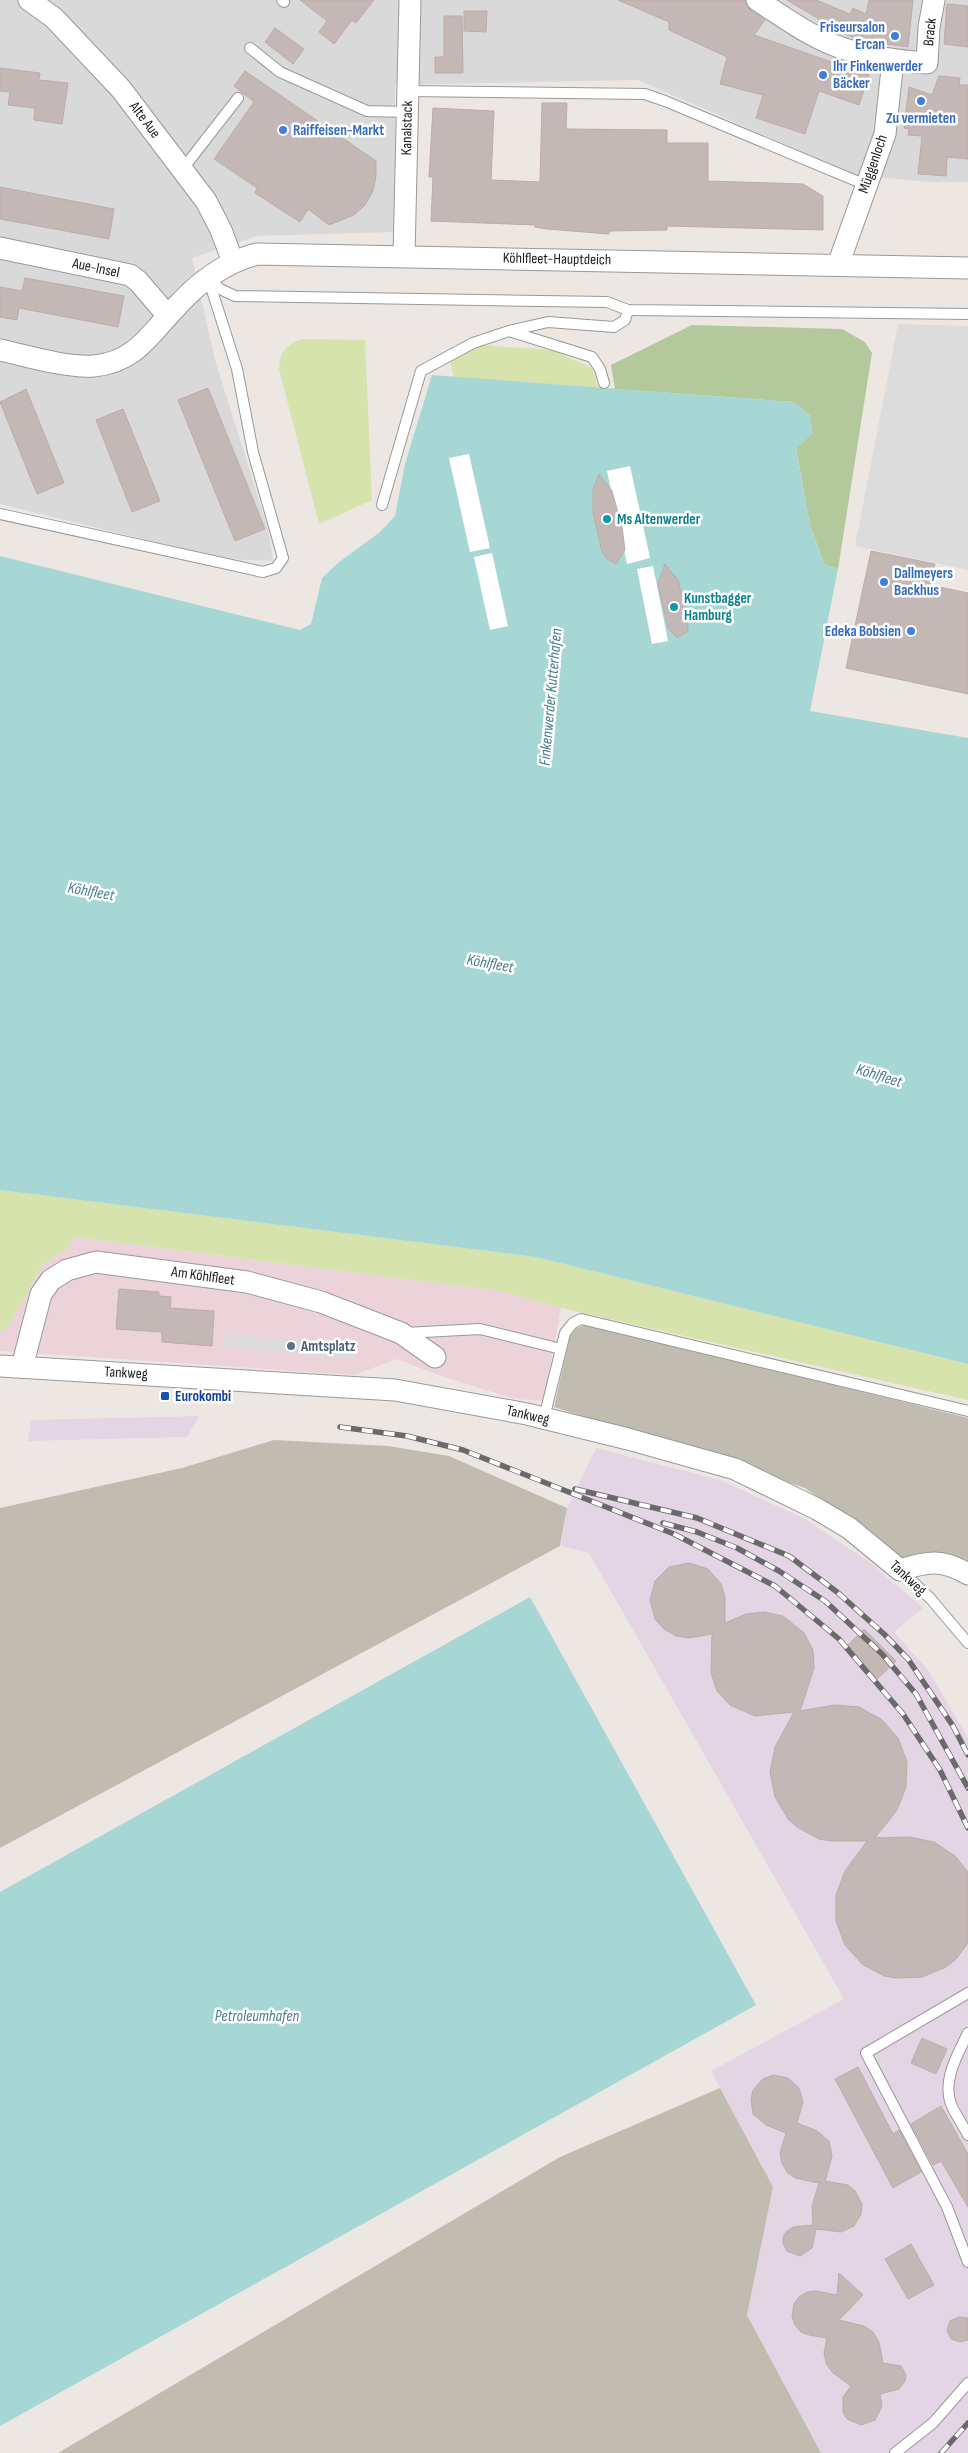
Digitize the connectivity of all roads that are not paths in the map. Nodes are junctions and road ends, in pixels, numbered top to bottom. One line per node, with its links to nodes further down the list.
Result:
1 (29, 0): 10 (street, Alte Aue)
2 (410, 0): 7 (street, Kanalstack)
3 (758, 0): 6 (street)
4 (934, 0): 6 (street, Brack)
5 (250, 48): 9 (lane)
6 (893, 60): 11 (street, Müggenloch)
7 (408, 91): 9 (street, Kanalstack); 11 (lane)
8 (238, 98): 10 (lane)
9 (407, 112): 13 (street, Kanalstack)
10 (182, 170): 14 (street, Alte Aue)
11 (866, 185): 15 (street, Müggenloch)
12 (0, 248): 20 (street, Aue-Insel)
13 (404, 256): 14 (street, Köhlfleet-Hauptdeich); 15 (street, Köhlfleet-Hauptdeich)
14 (234, 262): 17 (street, Köhlfleet-Hauptdeich)
15 (838, 265): 16 (street, Köhlfleet-Hauptdeich)
16 (968, 268)
17 (208, 278): 18 (lane); 20 (street, Köhlfleet-Hauptdeich); 25 (lane)
18 (628, 310): 19 (lane); 21 (lane)
19 (968, 314)
20 (168, 316): 22 (street)
21 (509, 331): 23 (lane); 24 (lane)
22 (0, 350)
23 (604, 383)
24 (382, 505)
25 (0, 514)
26 (401, 1333): 27 (lane); 28 (street, Am Köhlfleet); 30 (street, Am Köhlfleet)
27 (561, 1349): 31 (lane); 32 (lane)
28 (435, 1357)
29 (0, 1366): 30 (street, Tankweg)
30 (22, 1367): 32 (street, Tankweg)
31 (968, 1411)
32 (544, 1418): 33 (street, Tankweg)
33 (900, 1570): 34 (street); 35 (lane, Tankweg)
34 (968, 1574)
35 (968, 1643)
36 (968, 1993): 39 (lane)
37 (968, 2033): 38 (lane)
38 (968, 2135)
39 (968, 2262)
40 (968, 2384): 41 (lane)
41 (895, 2453)

